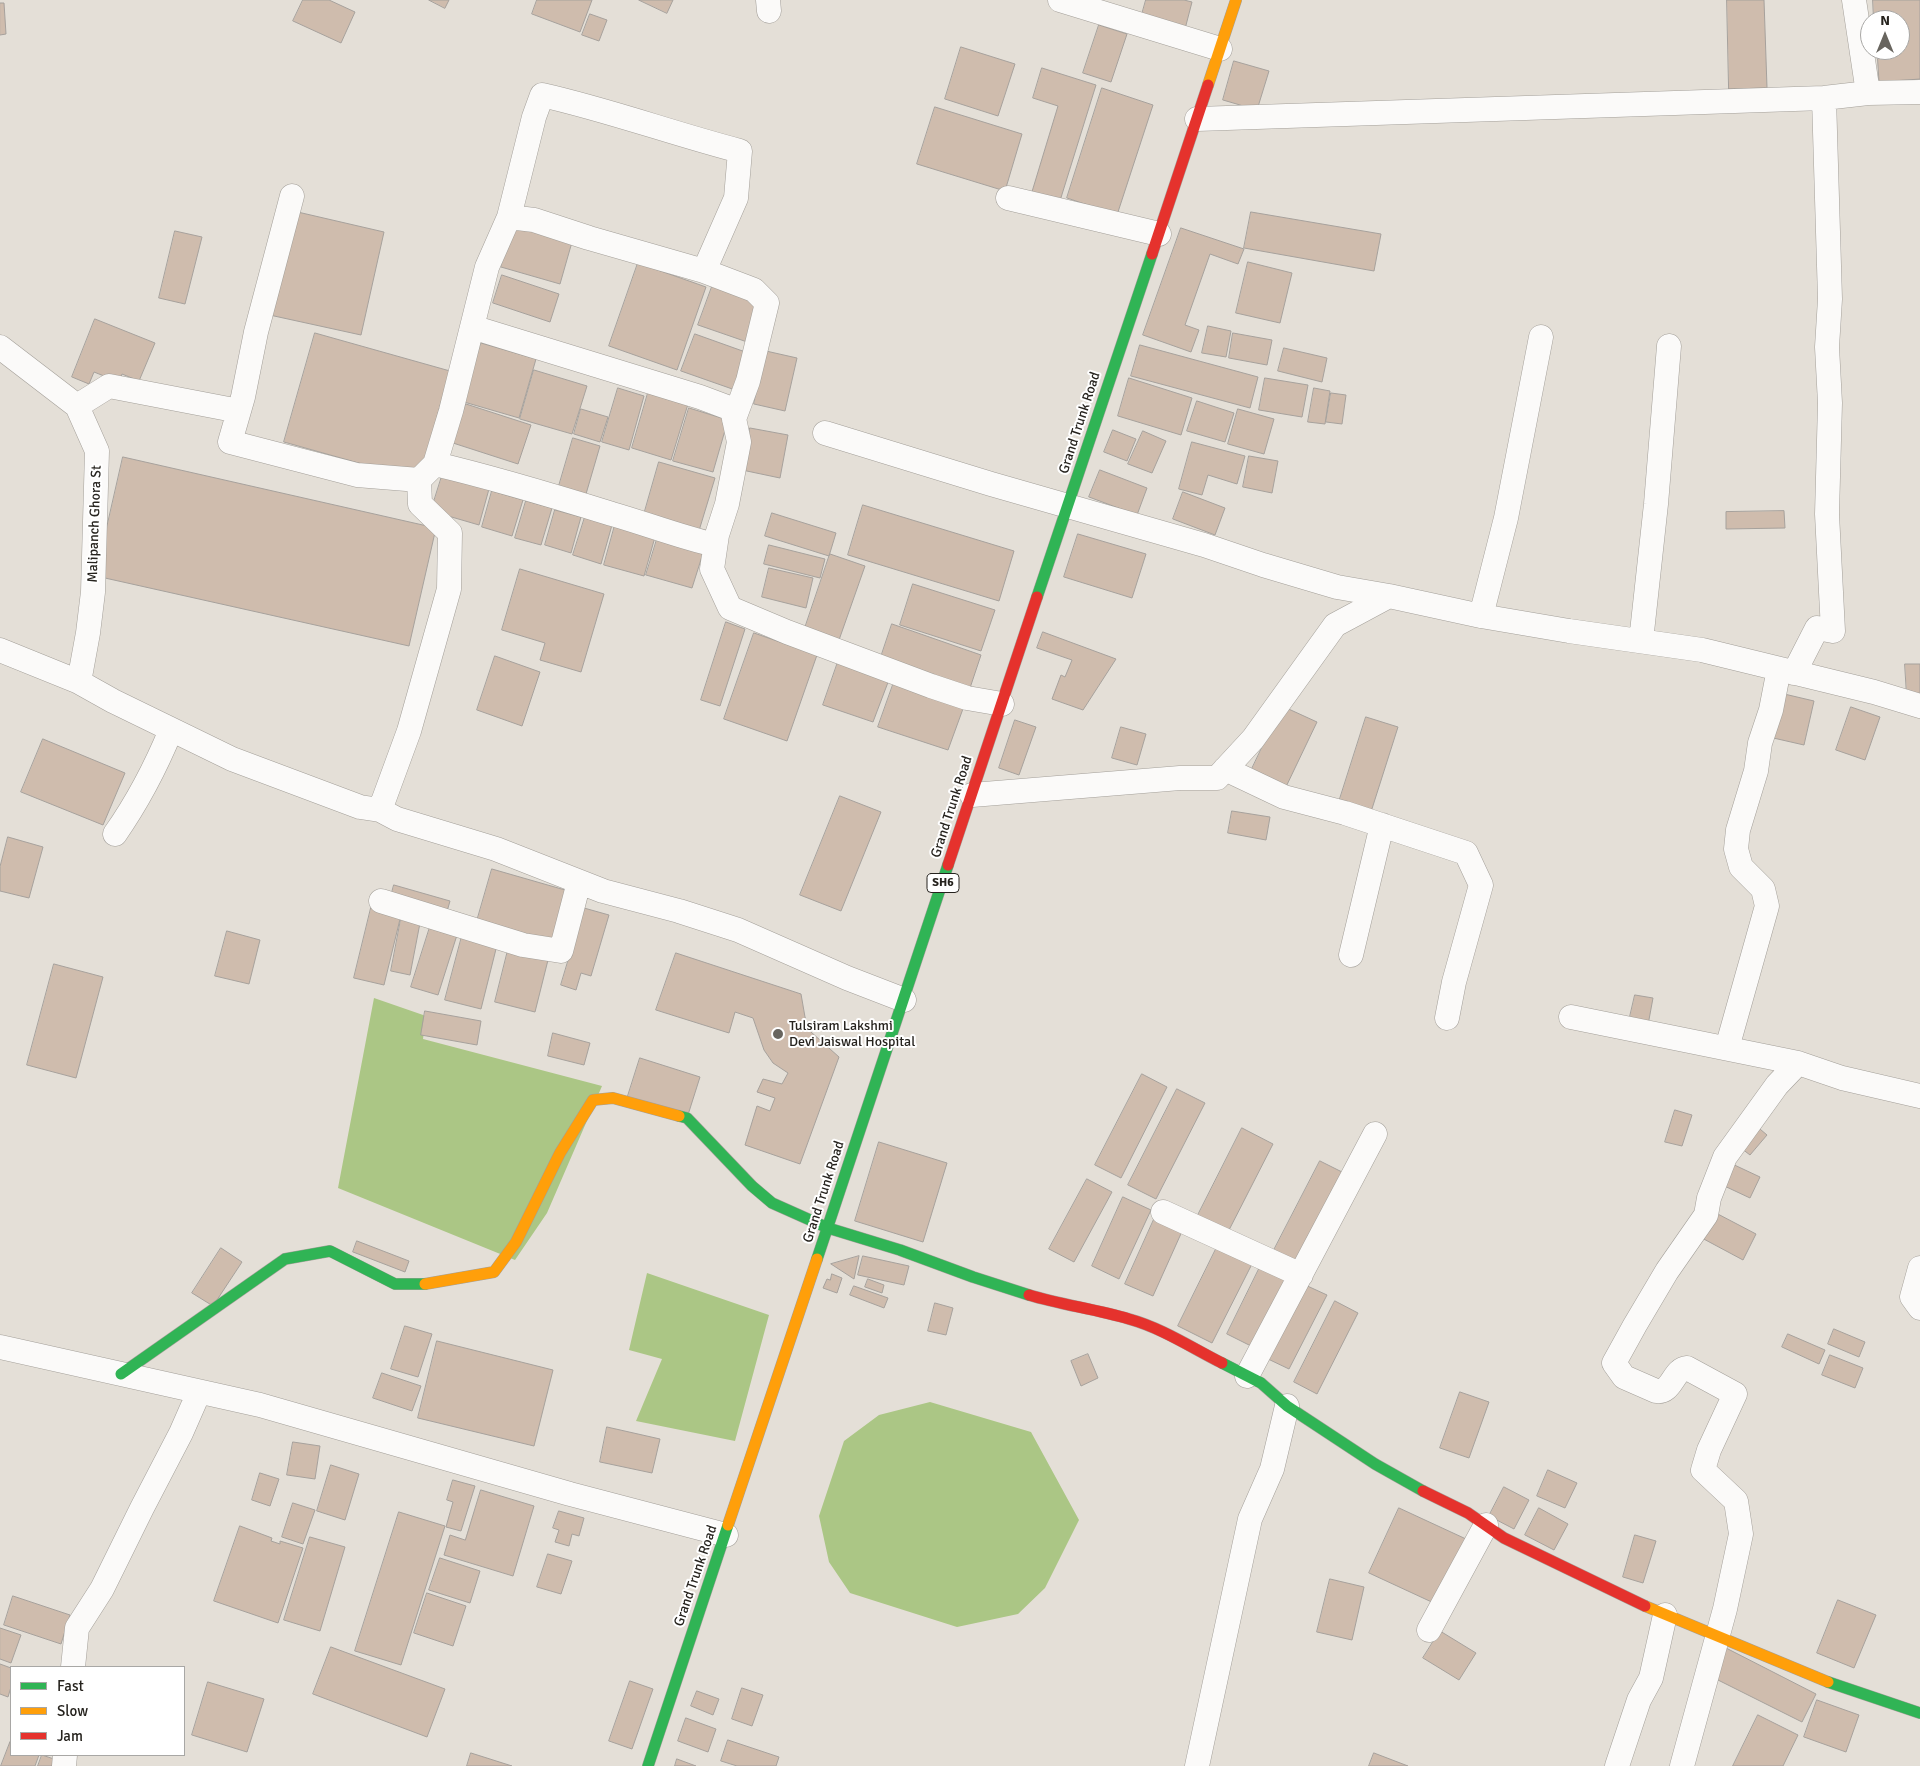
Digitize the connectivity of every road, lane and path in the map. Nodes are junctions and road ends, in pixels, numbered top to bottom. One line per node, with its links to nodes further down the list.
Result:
1 (1060, 0): 4 (street)
2 (1236, 0): 4 (street, Grand Trunk Road / SH6)
3 (1854, 0): 6 (street)
4 (1220, 49): 8 (street, Grand Trunk Road / SH6)
5 (1920, 92): 6 (street)
6 (1868, 94): 7 (street)
7 (1824, 98): 8 (street); 29 (street)
8 (1197, 119): 12 (street, Grand Trunk Road / SH6)
9 (292, 196): 19 (street)
10 (1008, 198): 12 (street)
11 (509, 217): 13 (street); 13 (street); 14 (street)
12 (1159, 234): 23 (street, Grand Trunk Road / SH6)
13 (704, 270): 20 (street)
14 (472, 327): 20 (street); 22 (street)
15 (1541, 336): 26 (street)
16 (0, 346): 18 (street, Malipanch Ghora St)
17 (1669, 346): 27 (street)
18 (77, 406): 19 (street); 30 (street, Malipanch Ghora St)
19 (239, 411): 22 (street)
20 (734, 419): 24 (street)
21 (825, 433): 23 (street)
22 (427, 472): 24 (street); 36 (street)
23 (1068, 505): 25 (street); 31 (street, Grand Trunk Road / SH6)
24 (715, 545): 31 (street)
25 (1390, 596): 26 (street); 34 (street)
26 (1481, 616): 27 (street)
27 (1641, 641): 29 (street)
28 (0, 650): 30 (street)
29 (1786, 671): 32 (street); 45 (street)
30 (79, 682): 33 (street)
31 (1002, 704): 35 (street, Grand Trunk Road / SH6)
32 (1920, 706)
33 (171, 730): 36 (street); 38 (street)
34 (1225, 770): 35 (street); 37 (street)
35 (972, 795): 42 (street, Grand Trunk Road / SH6)
36 (380, 810): 39 (street)
37 (1382, 825): 41 (street); 44 (street)
38 (115, 834)
39 (579, 882): 40 (street); 42 (street)
40 (380, 901)
41 (1351, 955)
42 (904, 1000): 50 (street, Grand Trunk Road / SH6)
43 (1571, 1017): 45 (street)
44 (1447, 1018)
45 (1727, 1048): 46 (street)
46 (1798, 1063): 47 (street); 63 (street)
47 (1920, 1096)
48 (1375, 1134): 52 (street)
49 (1162, 1212): 52 (street)
50 (828, 1228): 55 (street); 56 (street); 60 (street, Grand Trunk Road / SH6)
51 (1920, 1268): 53 (street)
52 (1301, 1274): 56 (street)
53 (1920, 1308)
54 (0, 1347): 55 (street)
55 (121, 1374): 57 (street)
56 (1247, 1376): 58 (street)
57 (199, 1392): 60 (street); 64 (street)
58 (1287, 1406): 59 (street); 67 (street)
59 (1486, 1526): 61 (street); 62 (street)
60 (726, 1535): 66 (street, Grand Trunk Road / SH6)
61 (1665, 1615): 63 (street); 68 (street)
62 (1429, 1630)
63 (1717, 1637): 65 (street); 69 (street)
64 (73, 1666)
65 (1919, 1708)
66 (648, 1766)
67 (1196, 1766)
68 (1617, 1766)
69 (1682, 1766)

